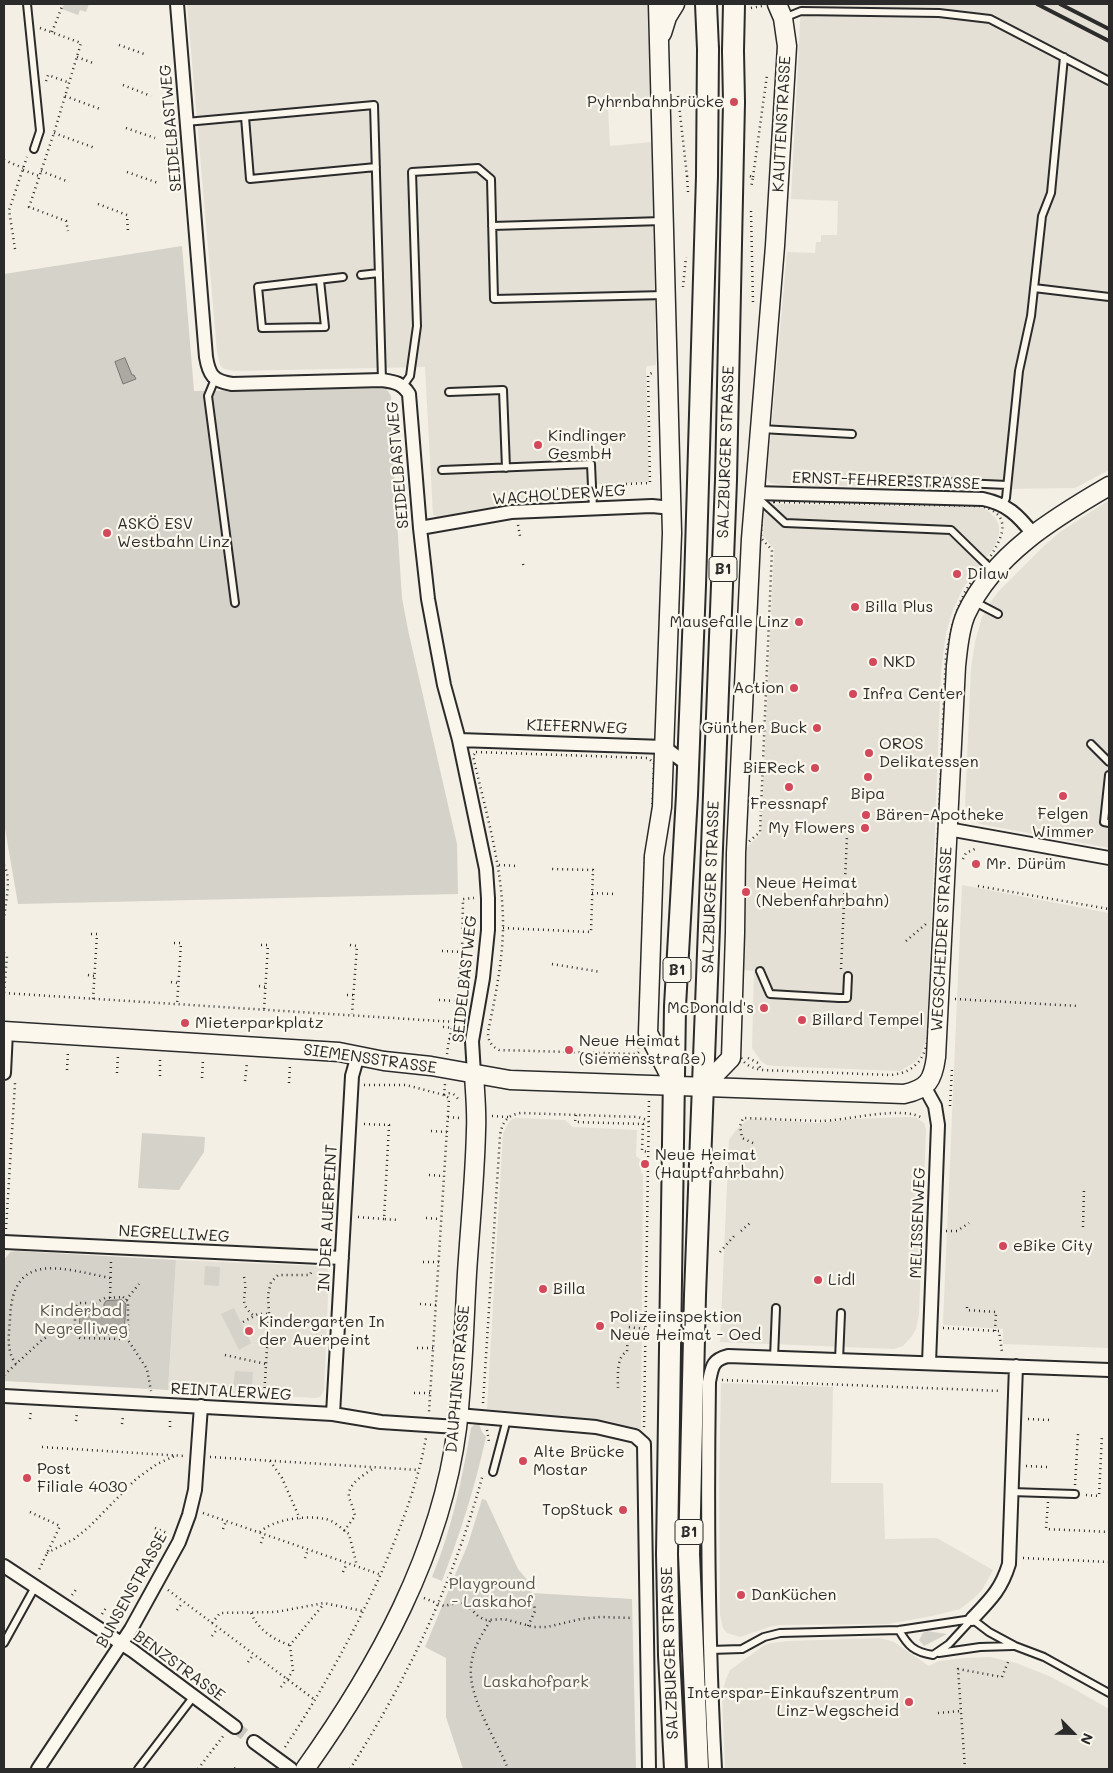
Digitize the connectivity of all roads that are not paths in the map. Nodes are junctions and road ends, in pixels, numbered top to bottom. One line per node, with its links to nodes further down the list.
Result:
1 (27, 4): 13 (lane)
2 (177, 4): 12 (street, SEIDELBASTWEG)
3 (658, 4): 8 (street, SALZBURGER STRASSE)
4 (675, 4): 8 (street)
5 (706, 4): 49 (main road, SALZBURGER STRASSE / B1, bridge)
6 (734, 4): 61 (main road, SALZBURGER STRASSE / B1, bridge)
7 (775, 12): 9 (lane); 28 (street, KAUTTENSTRASSE)
8 (660, 41): 15 (street, SALZBURGER STRASSE)
9 (1064, 57): 10 (lane); 21 (lane)
10 (1109, 81)
11 (245, 117): 12 (lane); 14 (lane); 14 (lane)
12 (186, 122): 24 (street, SEIDELBASTWEG)
13 (34, 149)
14 (376, 168): 17 (lane)
15 (664, 221): 16 (lane); 22 (street, SALZBURGER STRASSE)
16 (492, 226): 22 (lane); 26 (lane)
17 (379, 274): 18 (lane); 25 (lane)
18 (361, 275)
19 (343, 277): 20 (lane)
20 (320, 280): 20 (lane)
21 (1034, 288): 23 (lane); 33 (lane)
22 (666, 295): 37 (street, SALZBURGER STRASSE)
23 (1109, 297)
24 (215, 379): 25 (street, SEIDELBASTWEG); 43 (lane)
25 (382, 380): 26 (street, SEIDELBASTWEG)
26 (404, 386): 39 (street, SEIDELBASTWEG)
27 (449, 392): 30 (lane)
28 (760, 429): 29 (lane); 35 (street, KAUTTENSTRASSE)
29 (852, 434)
30 (506, 468): 31 (lane); 38 (lane)
31 (442, 470)
32 (896, 480): 33 (lane)
33 (1007, 485): 36 (lane)
34 (1109, 486): 40 (street, WEGSCHEIDER STRASSE)
35 (759, 499): 36 (street, ERNST-FEHRER-STRASSE); 41 (lane); 61 (street, KAUTTENSTRASSE)
36 (1003, 505): 40 (street, ERNST-FEHRER-STRASSE)
37 (672, 508): 38 (street, WACHOLDERWEG); 47 (street, SALZBURGER STRASSE)
38 (593, 509): 39 (street, WACHOLDERWEG)
39 (420, 528): 45 (street, SEIDELBASTWEG)
40 (1033, 534): 41 (street, WEGSCHEIDER STRASSE)
41 (994, 572): 42 (street, WEGSCHEIDER STRASSE)
42 (973, 601): 44 (lane); 51 (street, WEGSCHEIDER STRASSE)
43 (235, 603)
44 (998, 614)
45 (459, 740): 47 (street, KIEFERNWEG); 59 (street, SEIDELBASTWEG)
46 (1091, 744): 48 (lane)
47 (664, 747): 49 (street); 60 (street, SALZBURGER STRASSE)
48 (1109, 762)
49 (688, 765): 60 (main road, SALZBURGER STRASSE / B1)
50 (1109, 775): 52 (lane)
51 (943, 822): 53 (street); 62 (street, WEGSCHEIDER STRASSE)
52 (1109, 823)
53 (1109, 858)
54 (760, 971): 55 (lane)
55 (848, 976)
56 (5, 1031): 57 (street, SIEMENSSTRASSE); 58 (street)
57 (356, 1063): 59 (street, SIEMENSSTRASSE); 64 (street, IN DER AUERPEINT)
58 (9, 1074)
59 (474, 1074): 60 (street, SIEMENSSTRASSE); 76 (street, DAUPHINESTRASSE)
60 (675, 1086): 61 (street); 98 (main road, SALZBURGER STRASSE / B1)
61 (703, 1086): 62 (street); 99 (main road, SALZBURGER STRASSE / B1)
62 (924, 1086): 69 (street, MELISSENWEG)
63 (6, 1238): 64 (street, NEGRELLIWEG)
64 (342, 1258): 74 (street, IN DER AUERPEINT)
65 (776, 1308): 67 (lane)
66 (841, 1313): 68 (lane)
67 (774, 1358): 68 (street); 87 (street)
68 (840, 1360): 69 (street)
69 (929, 1363): 70 (street)
70 (1016, 1366): 71 (street); 78 (street)
71 (1109, 1370)
72 (4, 1396): 73 (street, REINTALERWEG)
73 (201, 1406): 74 (street, REINTALERWEG); 85 (street, BUNSENSTRASSE)
74 (334, 1414): 76 (street, REINTALERWEG)
75 (507, 1419): 76 (street); 77 (lane); 97 (street, SALZBURGER STRASSE)
76 (457, 1421): 96 (street, DAUPHINESTRASSE)
77 (493, 1472)
78 (1011, 1492): 79 (lane); 82 (street)
79 (1075, 1494)
80 (4, 1566): 81 (street, BENZSTRASSE)
81 (36, 1581): 84 (lane); 85 (street, BENZSTRASSE)
82 (972, 1619): 83 (lane); 86 (lane); 88 (lane)
83 (899, 1630): 87 (lane); 88 (lane)
84 (4, 1643)
85 (122, 1643): 90 (street, BENZSTRASSE); 93 (street, BUNSENSTRASSE)
86 (1015, 1646): 88 (lane); 89 (lane)
87 (710, 1650): 100 (street)
88 (933, 1655)
89 (1109, 1693)
90 (194, 1696): 91 (street, BENZSTRASSE); 94 (lane)
91 (230, 1729)
92 (254, 1742): 95 (street)
93 (38, 1769)
94 (138, 1769)
95 (291, 1769)
96 (305, 1769)
97 (650, 1769)
98 (675, 1769)
99 (698, 1769)
100 (715, 1769)

